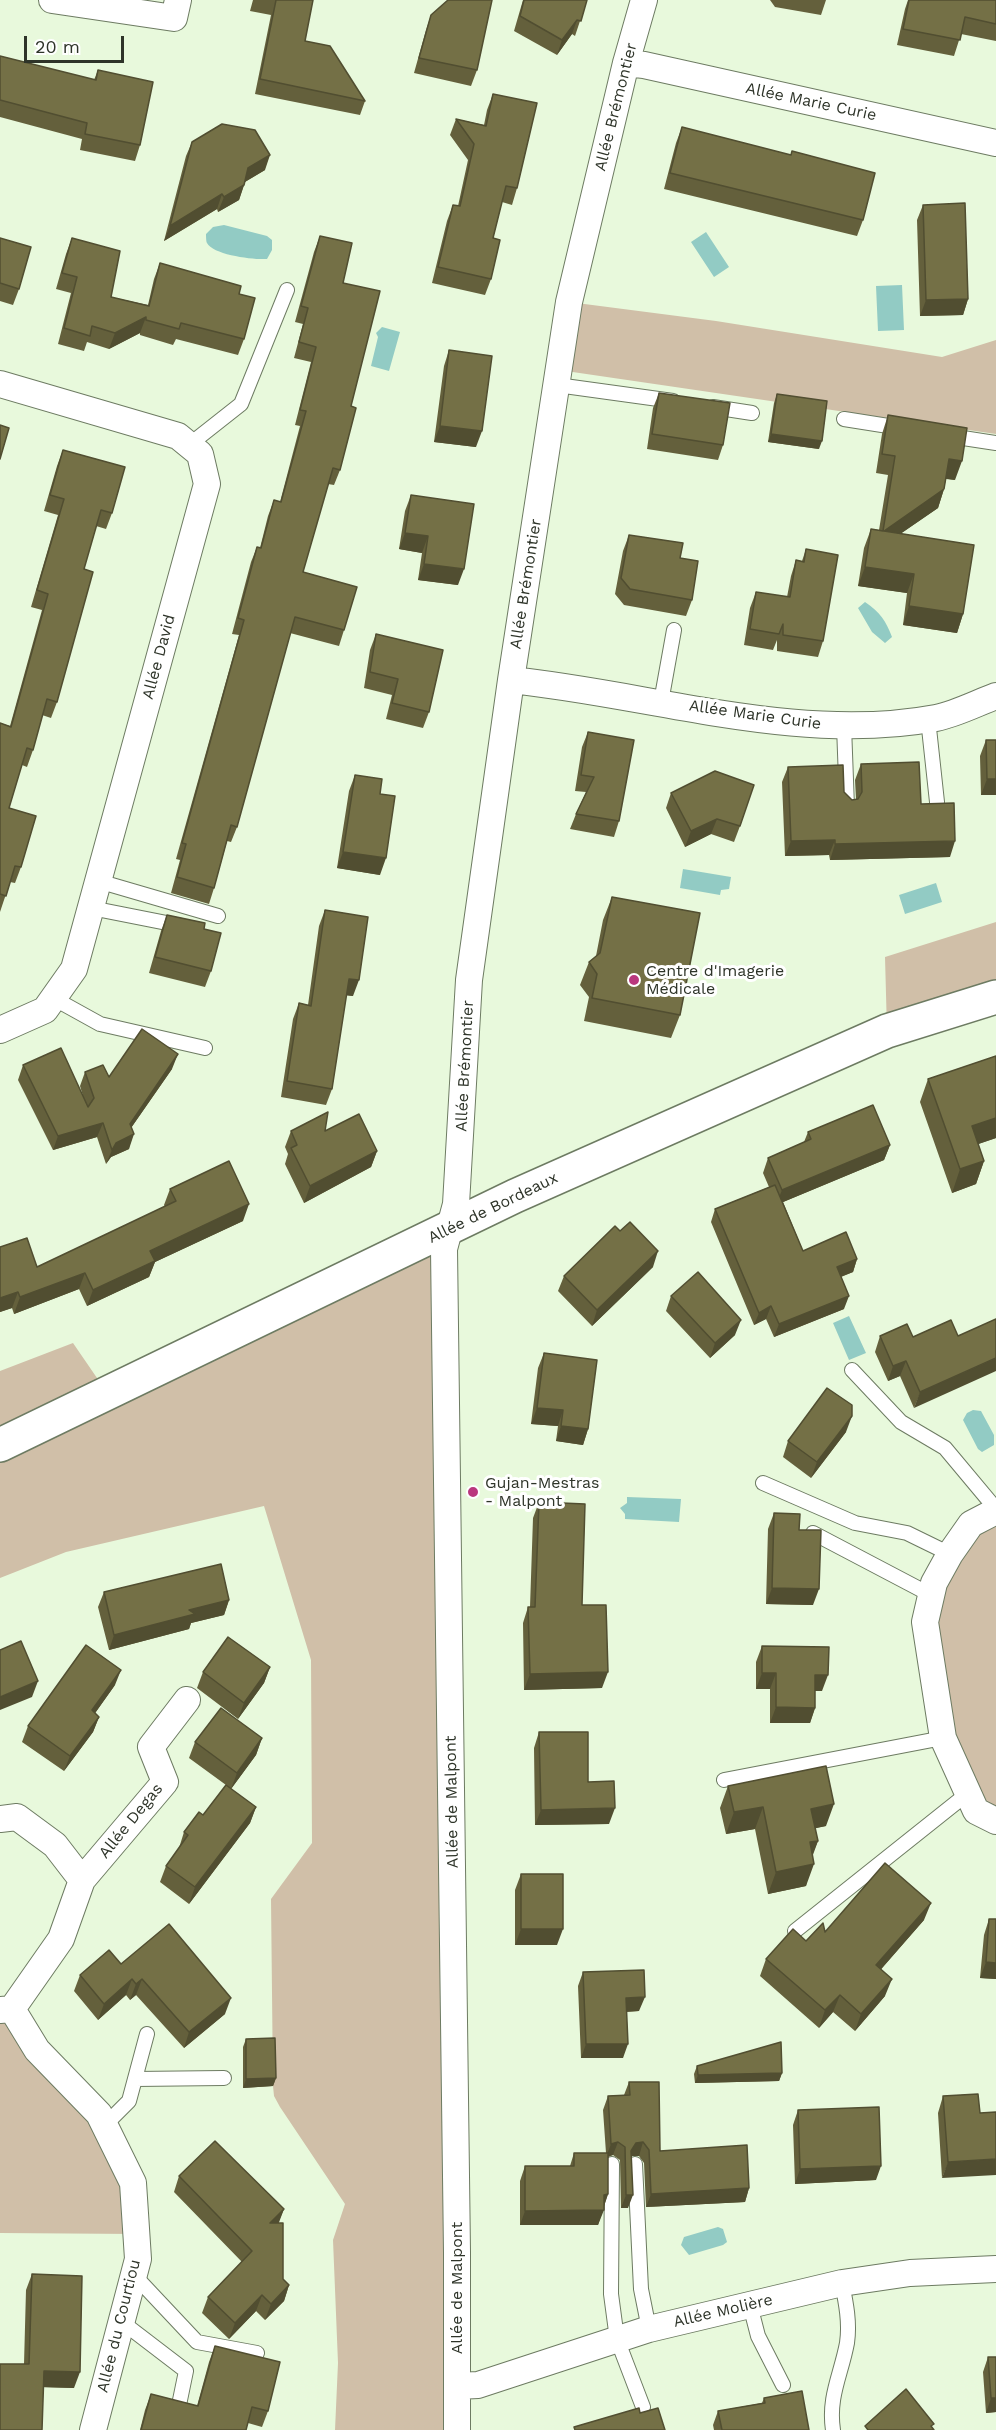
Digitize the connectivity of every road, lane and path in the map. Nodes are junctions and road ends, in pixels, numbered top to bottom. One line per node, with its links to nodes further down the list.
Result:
1 (52, 0): 2 (street)
2 (178, 0)
3 (644, 0): 4 (street, Allée Brémontier)
4 (626, 63): 5 (street, Allée Marie Curie); 8 (street, Allée Brémontier)
5 (996, 143)
6 (287, 290): 14 (lane)
7 (0, 384): 14 (street)
8 (557, 385): 9 (lane); 16 (street, Allée Brémontier)
9 (753, 412)
10 (844, 419): 11 (lane)
11 (914, 430)
12 (938, 434): 13 (lane)
13 (996, 443)
14 (189, 445): 23 (street, Allée David)
15 (674, 630): 18 (lane)
16 (511, 681): 18 (street, Allée Marie Curie); 31 (street, Allée Brémontier)
17 (996, 696): 19 (street, Allée Marie Curie)
18 (661, 702): 20 (street, Allée Marie Curie)
19 (928, 719): 20 (street, Allée Marie Curie); 21 (lane)
20 (844, 726): 22 (lane)
21 (938, 802)
22 (847, 807)
23 (98, 881): 24 (street, Allée David); 25 (lane)
24 (91, 908): 26 (lane); 28 (street, Allée David)
25 (218, 916)
26 (192, 928)
27 (996, 997): 32 (main road, Allée de Bordeaux)
28 (53, 999): 29 (street, Allée David); 30 (lane)
29 (0, 1030)
30 (205, 1048)
31 (459, 1176): 32 (street, Allée de Malpont)
32 (450, 1229): 34 (main road, Allée de Bordeaux); 64 (street, Allée de Malpont)
33 (852, 1370): 36 (lane)
34 (0, 1445)
35 (763, 1483): 38 (lane)
36 (996, 1510): 38 (street)
37 (813, 1533): 39 (lane)
38 (950, 1554): 39 (street)
39 (931, 1595): 41 (street)
40 (187, 1700): 46 (street, Allée Degas)
41 (943, 1738): 42 (lane); 43 (street)
42 (724, 1780)
43 (967, 1794): 45 (street); 47 (lane)
44 (0, 1818): 46 (street)
45 (996, 1821)
46 (82, 1880): 48 (street)
47 (795, 1931)
48 (6, 2010): 52 (street, Allée du Courtiou)
49 (147, 2034): 51 (lane)
50 (224, 2078): 51 (lane)
51 (135, 2079): 52 (lane)
52 (105, 2125): 56 (street, Allée du Courtiou)
53 (612, 2164): 61 (lane)
54 (635, 2164): 60 (lane)
55 (996, 2269): 57 (street, Allée Molière)
56 (134, 2275): 59 (street, Allée du Courtiou); 62 (lane)
57 (842, 2283): 58 (street, Allée Molière); 69 (lane)
58 (750, 2305): 60 (street, Allée Molière); 63 (lane)
59 (122, 2322): 65 (lane); 67 (street, Allée du Courtiou)
60 (649, 2329): 61 (street, Allée Molière)
61 (617, 2339): 64 (street, Allée Molière); 66 (lane)
62 (257, 2353)
63 (783, 2385)
64 (457, 2386): 68 (street, Allée de Malpont)
65 (179, 2405)
66 (643, 2407)
67 (93, 2430)
68 (457, 2430)
69 (833, 2430)

